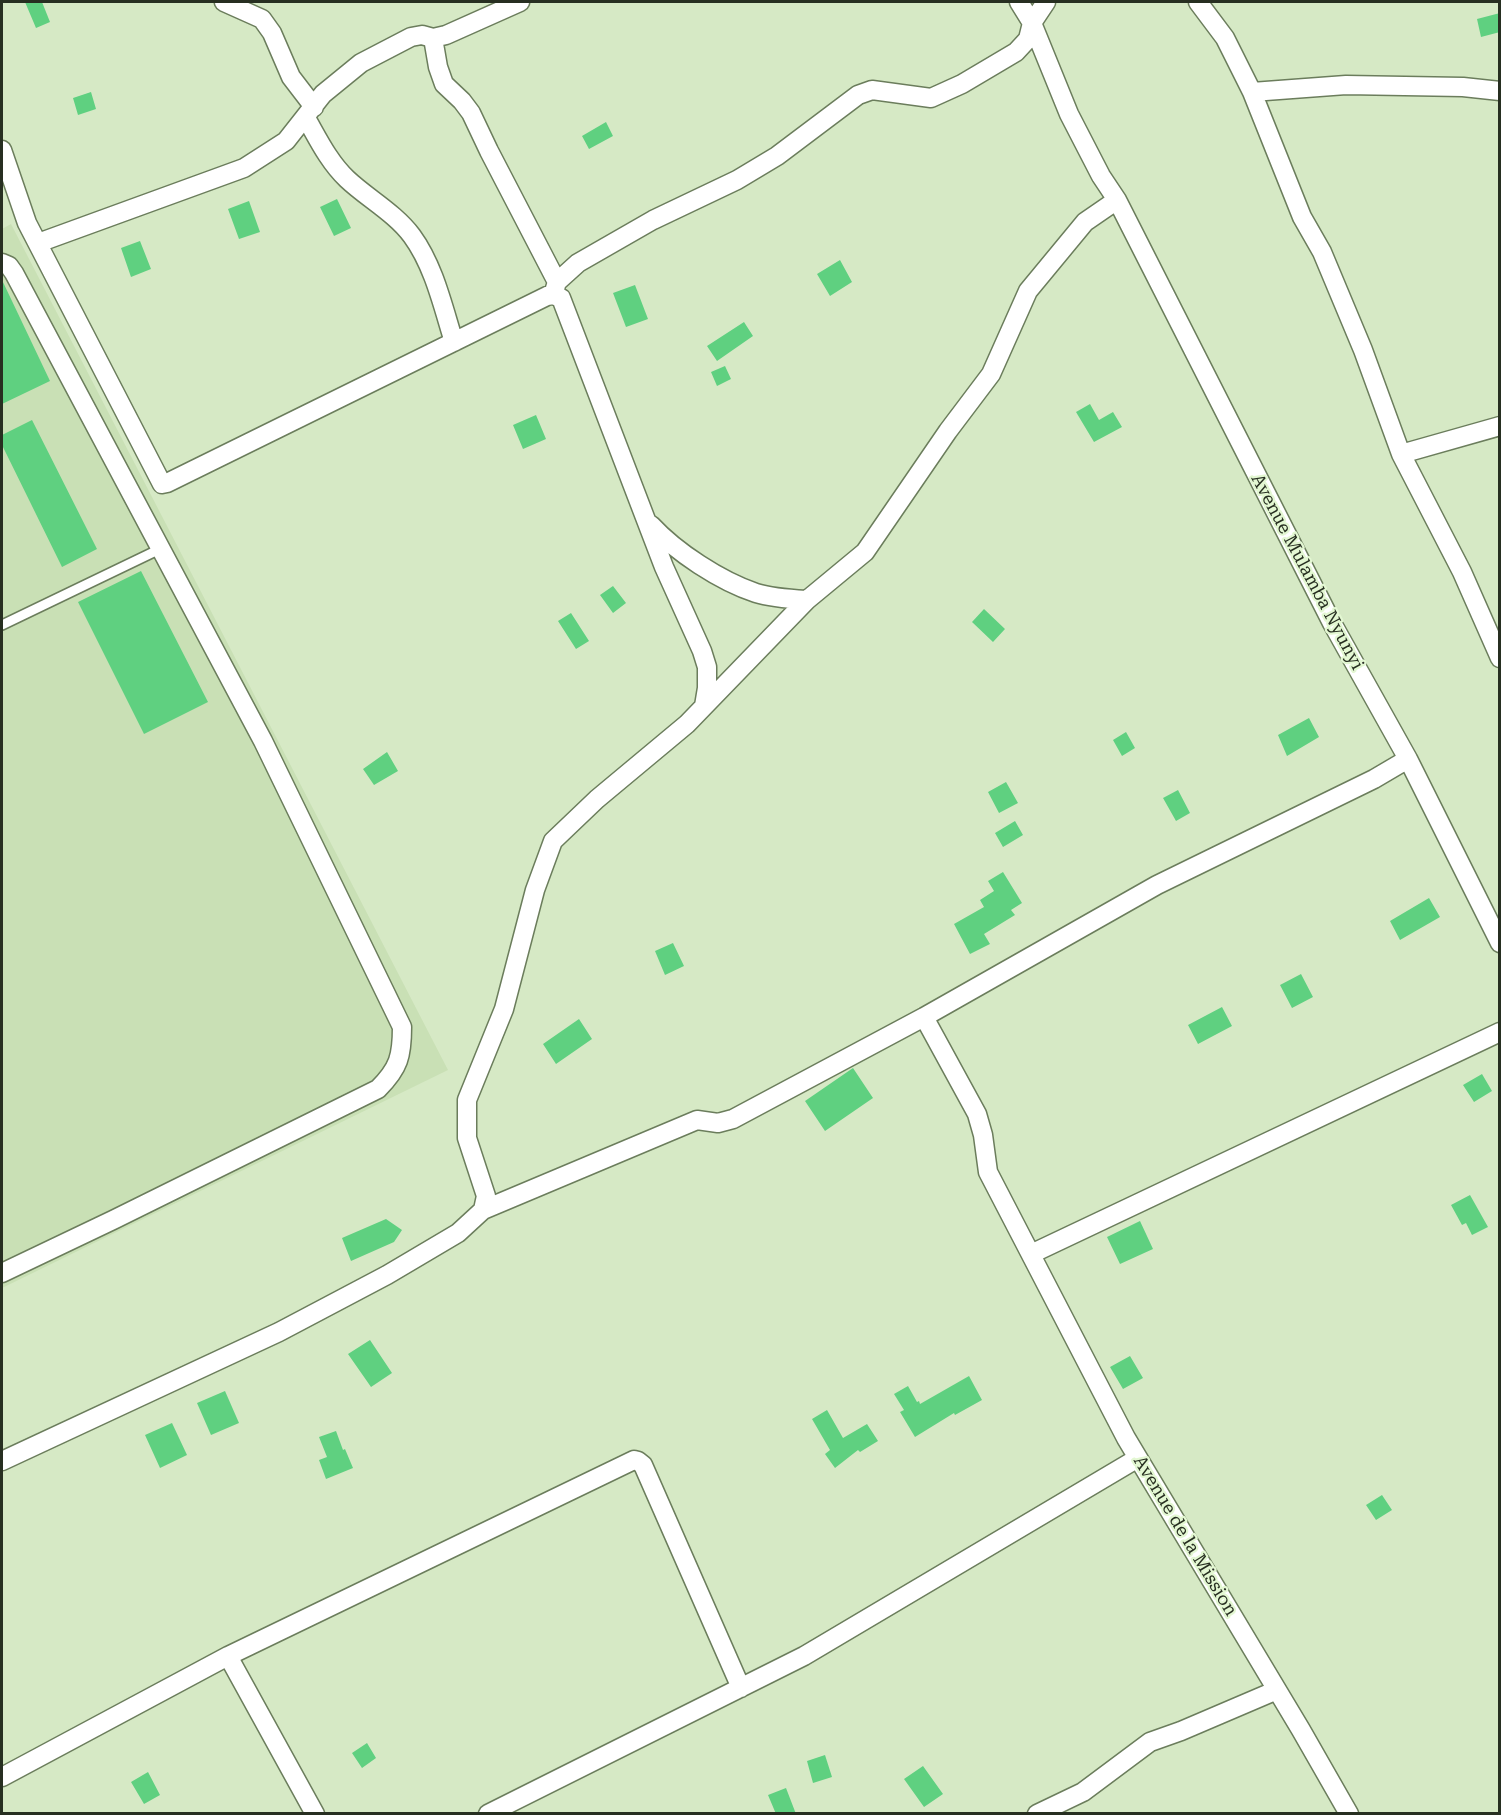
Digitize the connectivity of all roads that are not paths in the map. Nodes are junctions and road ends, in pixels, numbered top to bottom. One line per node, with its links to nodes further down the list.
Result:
1 (224, 2): 10 (street)
2 (520, 2): 7 (street)
3 (1019, 2): 6 (street, Avenue Mulamba Nyunyi)
4 (1046, 2): 6 (street)
5 (1198, 2): 9 (street)
6 (1032, 22): 12 (street, Avenue Mulamba Nyunyi); 15 (street)
7 (433, 38): 10 (street); 15 (street)
8 (1500, 91): 9 (street)
9 (1252, 92): 18 (street)
10 (310, 112): 13 (street); 16 (street)
11 (2, 150): 13 (street)
12 (1117, 200): 21 (street); 25 (street, Avenue Mulamba Nyunyi)
13 (38, 243): 16 (street)
14 (2, 263): 20 (street)
15 (555, 289): 16 (street); 19 (street)
16 (454, 342)
17 (1500, 426): 18 (street)
18 (1401, 454): 23 (street)
19 (648, 521): 21 (street); 24 (street)
20 (160, 549): 22 (lane); 31 (street)
21 (807, 600): 24 (street)
22 (2, 625)
23 (1500, 658)
24 (704, 706): 29 (street)
25 (1408, 759): 26 (street, Avenue Mulamba Nyunyi); 27 (street)
26 (1500, 943)
27 (924, 1017): 29 (street); 30 (street, Avenue de la Mission)
28 (1500, 1032): 30 (street)
29 (483, 1210): 33 (street)
30 (1031, 1254): 32 (street, Avenue de la Mission)
31 (2, 1273)
32 (1138, 1458): 35 (street); 36 (street, Avenue de la Mission)
33 (2, 1461)
34 (228, 1656): 35 (street); 37 (street); 38 (street)
35 (741, 1688): 39 (street)
36 (1277, 1690): 40 (street); 41 (street, Avenue de la Mission)
37 (2, 1777)
38 (315, 1814)
39 (488, 1814)
40 (1038, 1814)
41 (1349, 1814)

